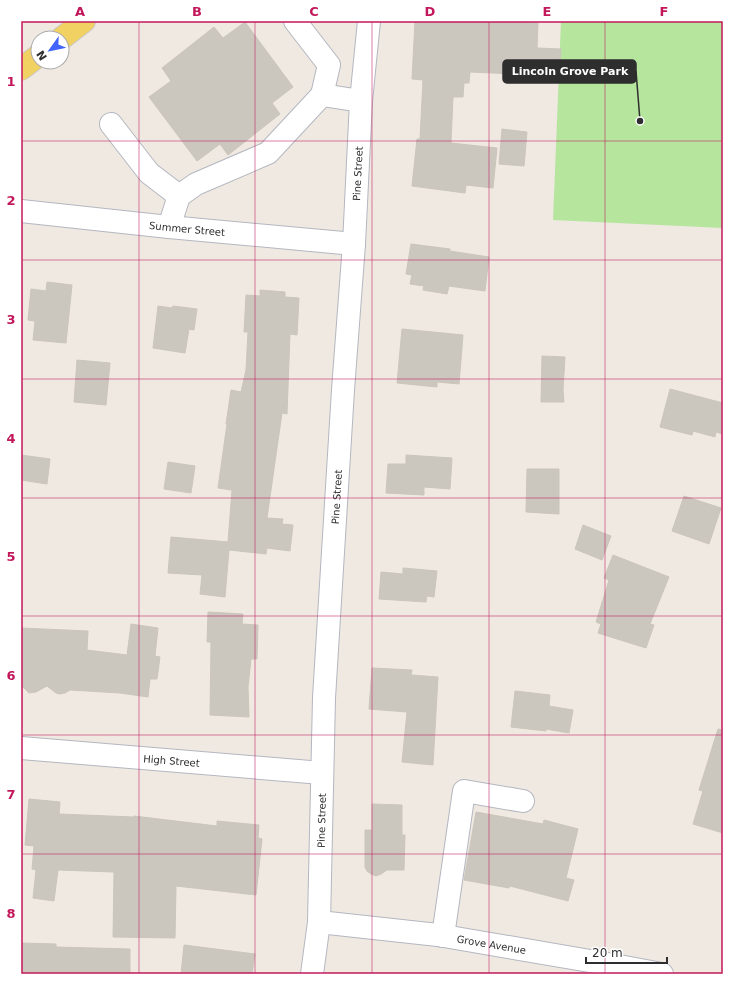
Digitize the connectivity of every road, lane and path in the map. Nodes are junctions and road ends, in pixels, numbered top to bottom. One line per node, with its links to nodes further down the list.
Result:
1 (84, 21): 4 (main road)
2 (295, 21): 5 (street)
3 (369, 21): 6 (street, Pine Street)
4 (70, 32)
5 (322, 95): 6 (street); 8 (street)
6 (361, 101): 11 (street, Pine Street)
7 (112, 124): 8 (street)
8 (179, 196): 10 (street)
9 (21, 211): 10 (street, Summer Street)
10 (169, 227): 11 (street, Summer Street)
11 (354, 244): 13 (street, Pine Street)
12 (21, 748): 13 (street, High Street)
13 (322, 773): 15 (street, Pine Street)
14 (523, 801): 16 (street)
15 (319, 922): 16 (street, Grove Avenue); 18 (street, Pine Street)
16 (443, 936): 17 (street, Grove Avenue)
17 (617, 970): 19 (street, Grove Avenue)
18 (312, 974)
19 (658, 974)

